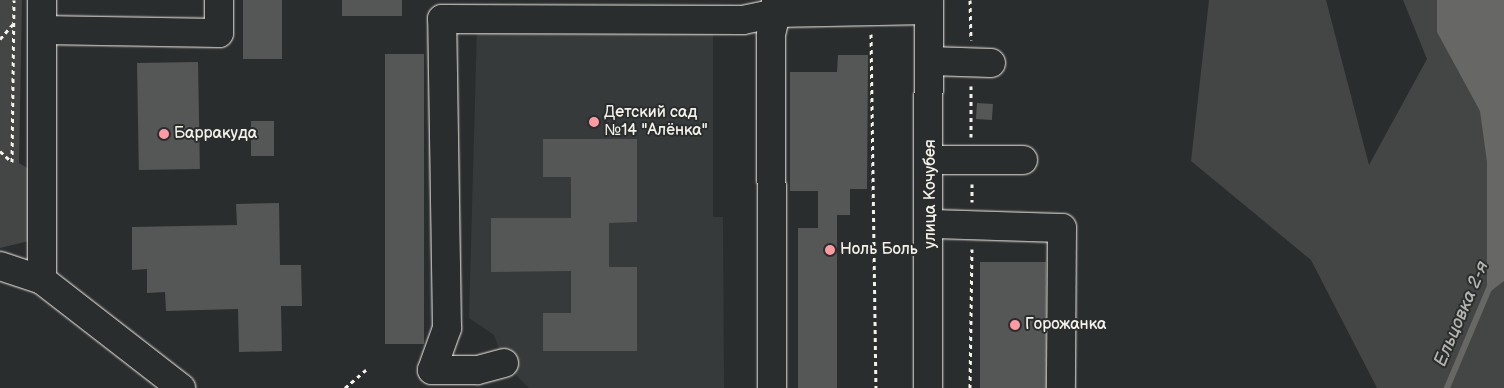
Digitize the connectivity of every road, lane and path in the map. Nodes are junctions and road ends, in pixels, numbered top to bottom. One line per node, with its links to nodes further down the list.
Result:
1 (14, 0): 8 (path)
2 (42, 0): 9 (street)
3 (219, 0): 9 (street)
4 (970, 0): 12 (path)
5 (929, 5): 7 (street); 11 (street, улица Кочубея)
6 (776, 7): 7 (street); 21 (street); 25 (street)
7 (870, 10): 26 (path)
8 (14, 23): 10 (path); 13 (path)
9 (42, 30): 20 (street)
10 (0, 39)
11 (930, 61): 12 (street); 14 (street, улица Кочубея)
12 (981, 62): 15 (path)
13 (0, 151)
14 (931, 160): 15 (street); 17 (street, улица Кочубея)
15 (971, 160): 16 (street); 18 (path)
16 (1023, 160)
17 (932, 224): 18 (street); 27 (street, улица Кочубея)
18 (972, 225): 28 (path); 29 (street)
19 (0, 266): 20 (street)
20 (42, 280): 23 (street)
21 (504, 363)
22 (366, 370): 24 (path)
23 (181, 388)
24 (345, 388)
25 (772, 388)
26 (876, 388)
27 (928, 388)
28 (970, 388)
29 (1061, 388)

